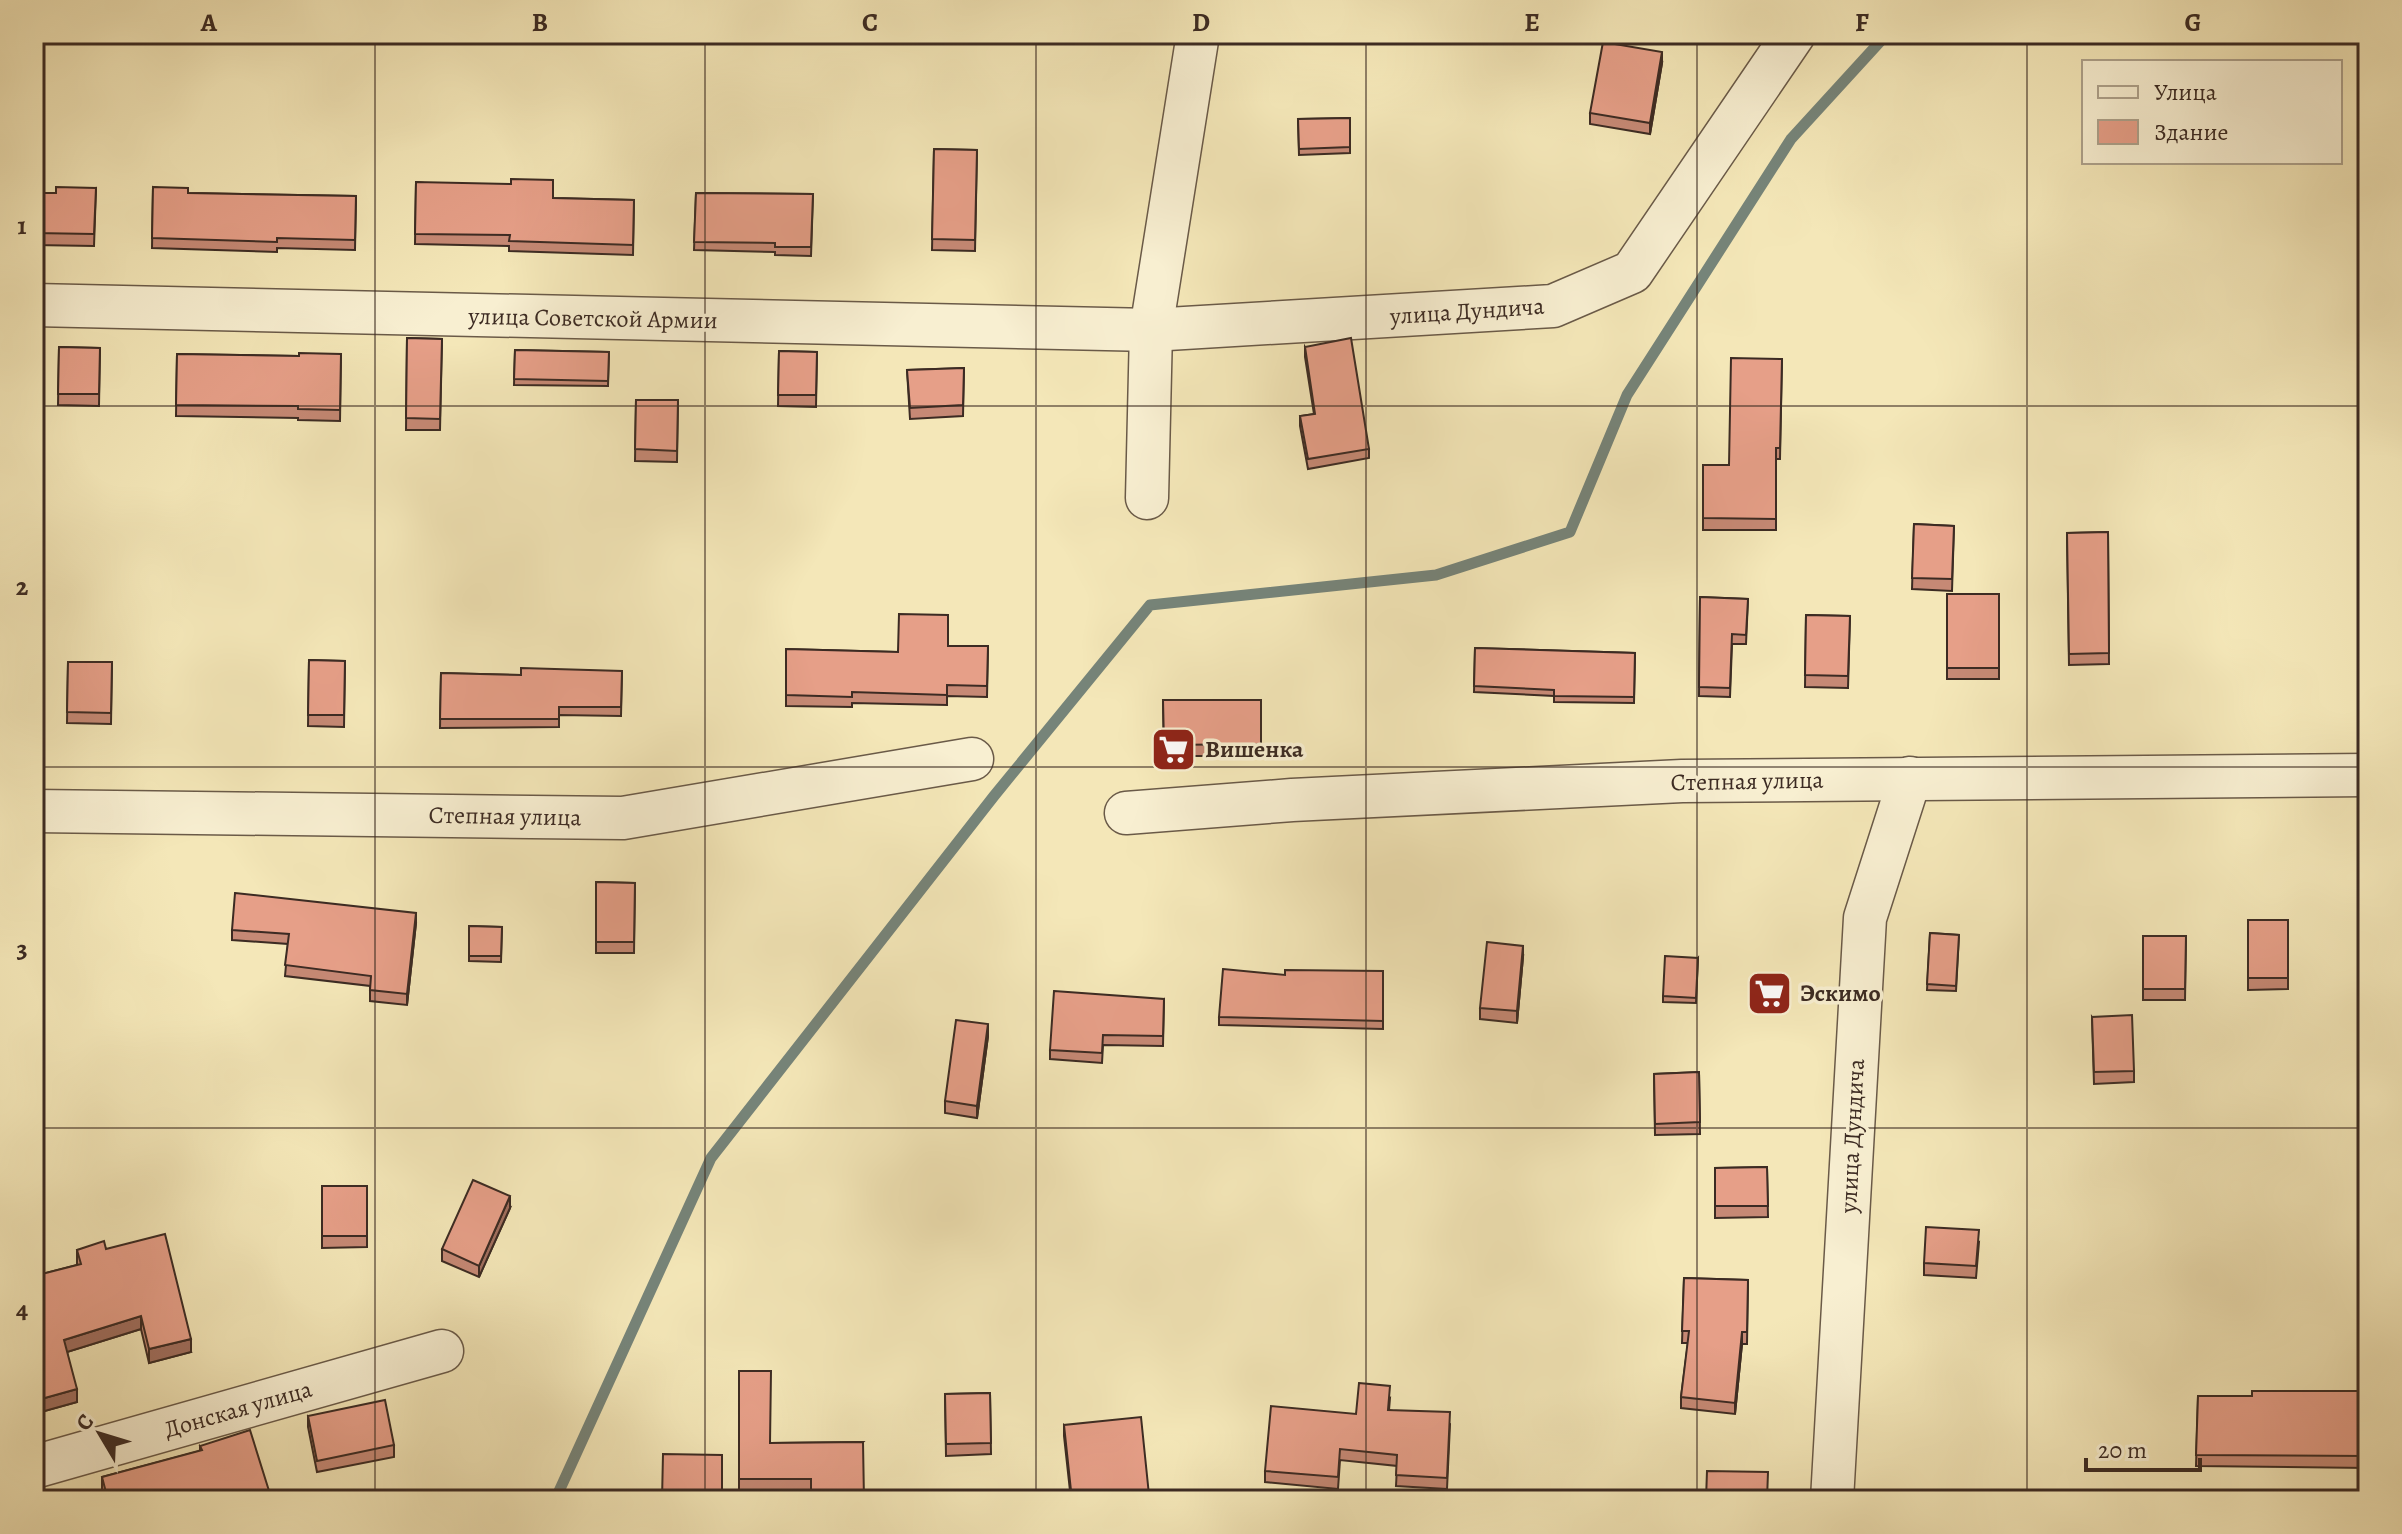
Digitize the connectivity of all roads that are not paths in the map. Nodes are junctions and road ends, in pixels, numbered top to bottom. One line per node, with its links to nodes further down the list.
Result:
1 (1198, 34): 4 (street)
2 (1794, 34): 4 (street, улица Дундича)
3 (34, 305): 4 (street, улица Советской Армии)
4 (1151, 330): 5 (street)
5 (1147, 498)
6 (972, 759): 9 (street, Степная улица)
7 (2368, 775): 8 (street, Степная улица)
8 (1910, 778): 10 (street, Степная улица); 13 (street, улица Дундича)
9 (34, 811)
10 (1126, 813)
11 (442, 1351): 12 (street, Донская улица)
12 (34, 1467)
13 (1832, 1500)

